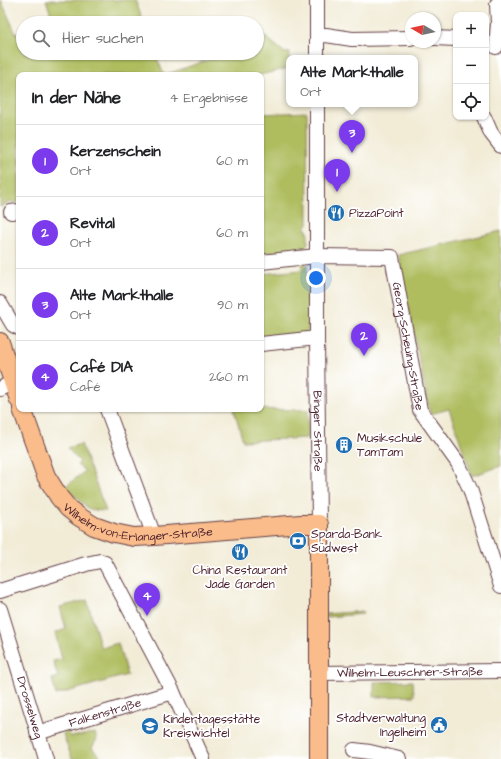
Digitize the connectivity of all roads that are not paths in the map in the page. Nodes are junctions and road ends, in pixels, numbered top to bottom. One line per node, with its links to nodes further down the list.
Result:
1 (317, 0): 3 (street)
2 (498, 2): 7 (street)
3 (317, 36): 4 (street); 8 (street)
4 (405, 38)
5 (441, 38): 6 (street)
6 (453, 39)
7 (491, 48)
8 (317, 55)
9 (317, 107): 12 (street, Binger Straße)
10 (485, 120): 11 (street)
11 (501, 146)
12 (317, 256): 13 (street); 16 (street, Binger Straße); 24 (street, Georg-Scheuing-Straße)
13 (264, 262)
14 (0, 303): 15 (street)
15 (16, 326)
16 (317, 338): 17 (street); 22 (street, Binger Straße)
17 (264, 344)
18 (1, 350): 19 (main road)
19 (13, 388)
20 (23, 412): 23 (main road, Wilhelm-von-Erlanger-Straße)
21 (108, 412): 23 (street)
22 (318, 524): 23 (main road, Wilhelm-von-Erlanger-Straße); 28 (main road, Binger Straße)
23 (154, 536)
24 (500, 577)
25 (0, 591): 29 (street)
26 (0, 610): 30 (street, Drosselweg)
27 (501, 671): 28 (street, Wilhelm-Leuschner-Straße)
28 (318, 673): 34 (main road, Binger Straße)
29 (173, 692): 30 (street, Falkenstraße); 33 (street)
30 (37, 733): 32 (street, Drosselweg)
31 (354, 750): 35 (street)
32 (46, 759)
33 (203, 759)
34 (319, 759)
35 (399, 759)

